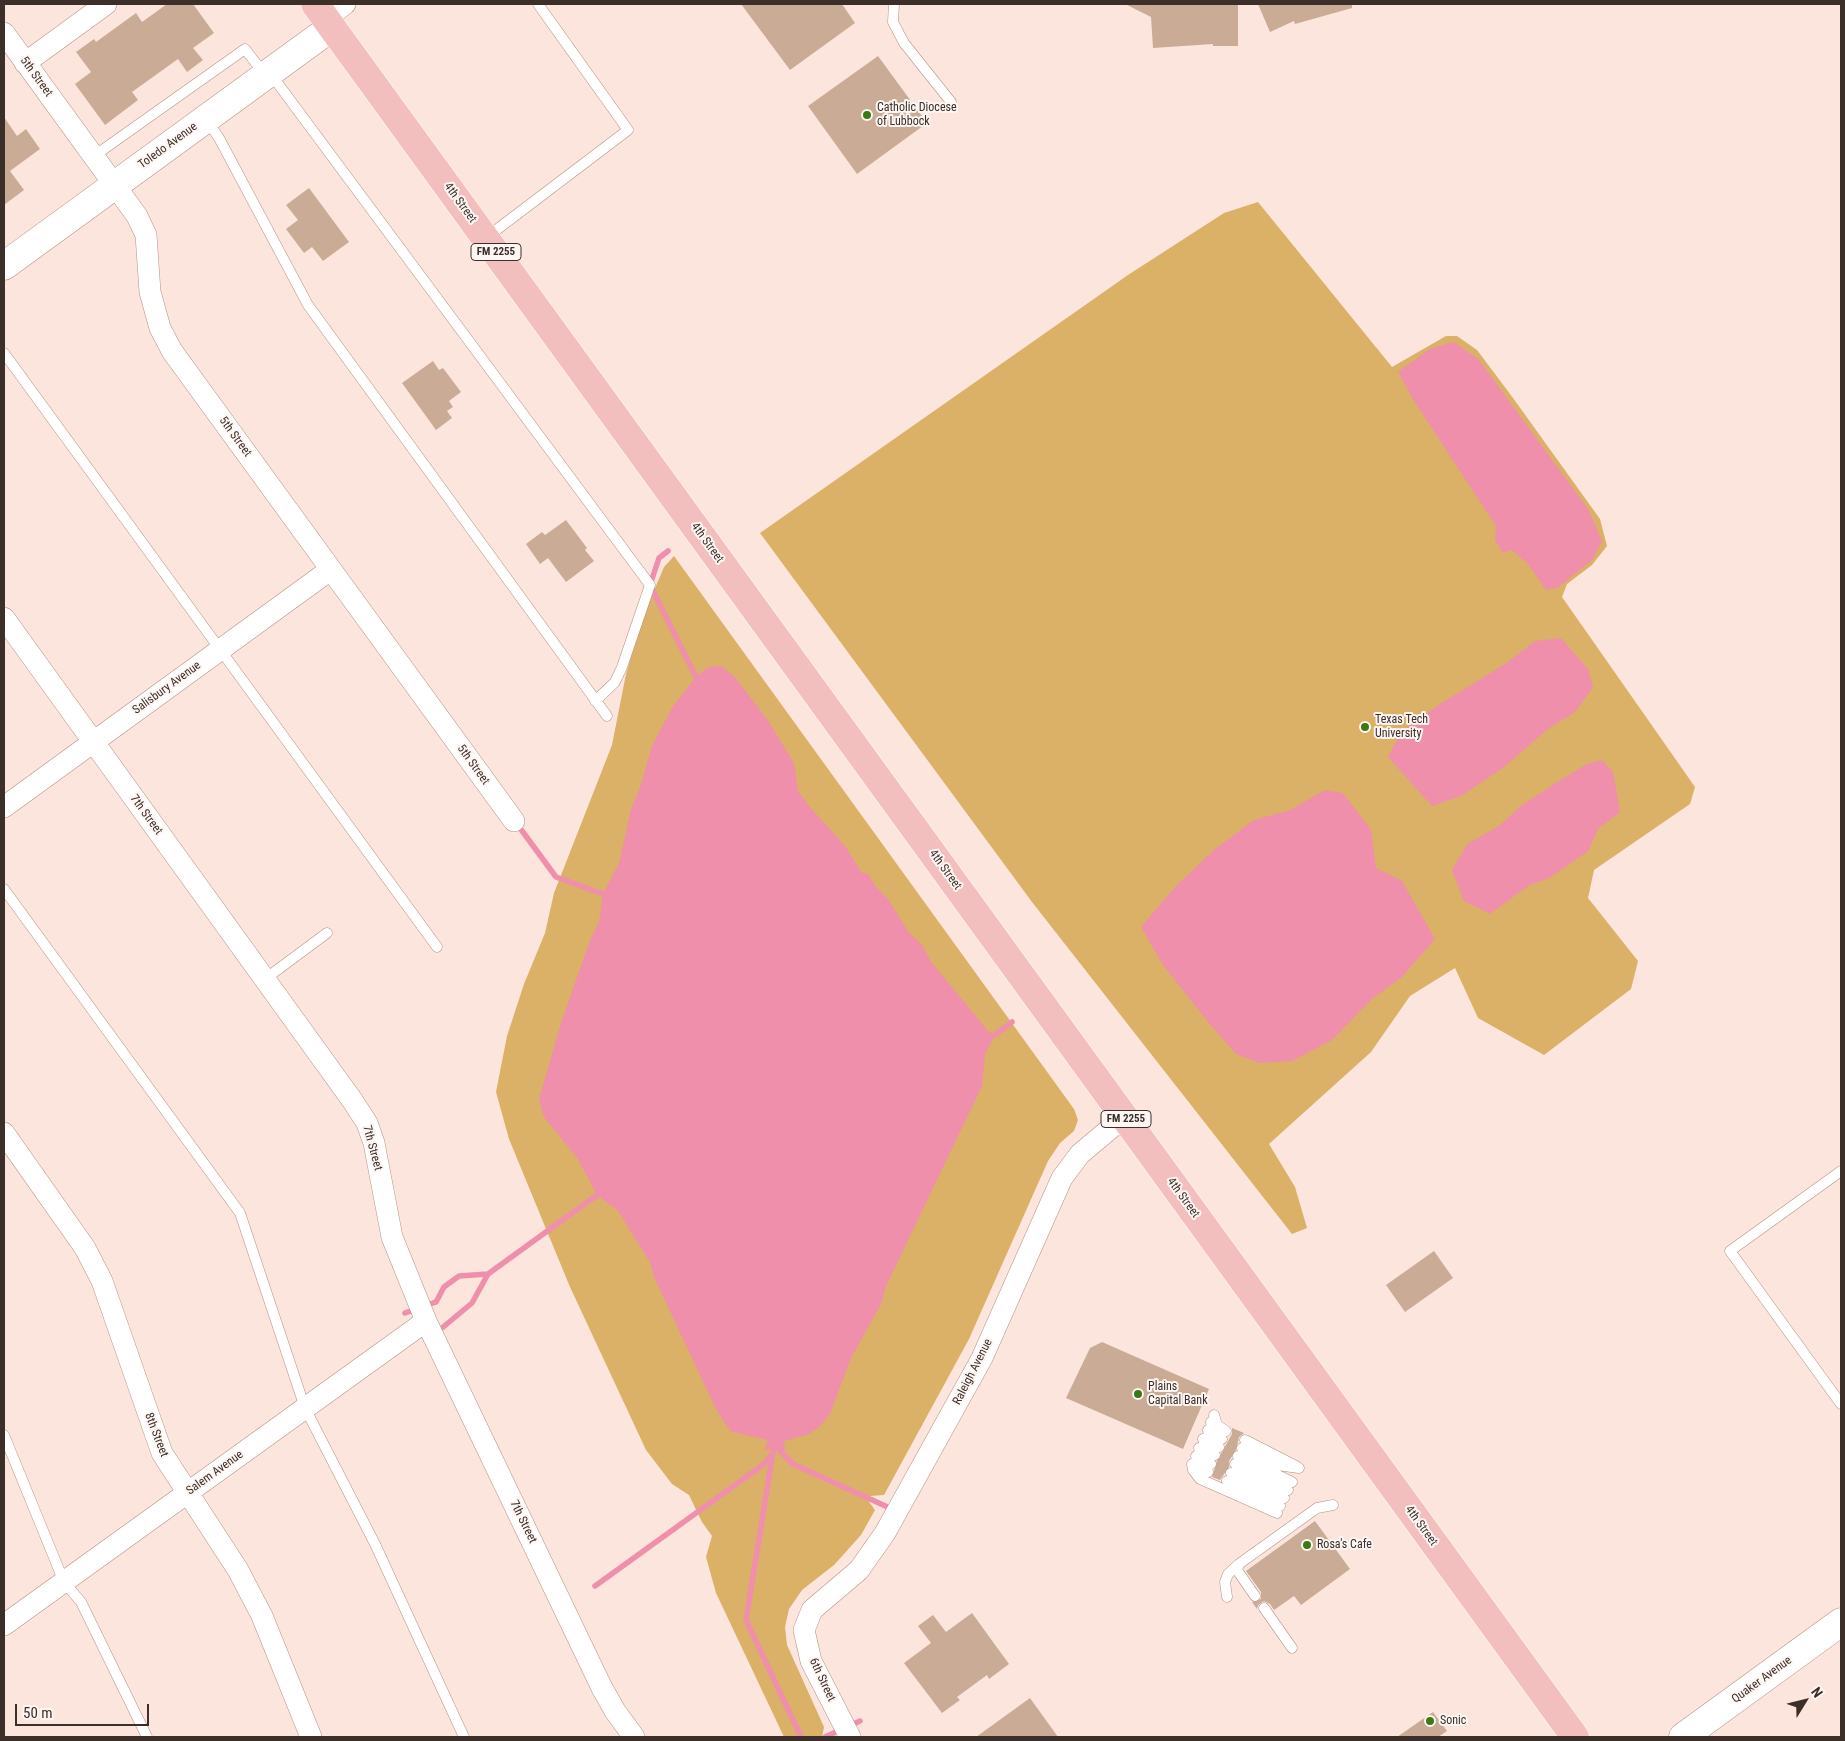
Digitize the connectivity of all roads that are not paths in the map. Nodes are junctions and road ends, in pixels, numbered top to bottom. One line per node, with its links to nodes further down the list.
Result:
1 (106, 4): 6 (street)
2 (538, 4): 12 (lane)
3 (894, 4): 8 (lane)
4 (329, 13): 7 (street, Toledo Avenue); 12 (main road, 4th Street / FM 2255)
5 (4, 33): 6 (street, 5th Street)
6 (25, 63): 10 (street, 5th Street)
7 (267, 74): 9 (street, Toledo Avenue); 10 (lane); 18 (lane)
8 (951, 102)
9 (206, 119): 11 (street, Toledo Avenue); 18 (lane)
10 (94, 156): 11 (street, 5th Street)
11 (115, 186): 13 (street, Toledo Avenue); 15 (street, 5th Street)
12 (486, 238): 27 (main road, 4th Street / FM 2255)
13 (6, 259)
14 (4, 354): 17 (lane)
15 (330, 570): 17 (street, Salisbury Avenue); 22 (street, 5th Street)
16 (4, 618): 20 (street, 7th Street)
17 (220, 650): 20 (street, Salisbury Avenue); 25 (lane)
18 (596, 701): 19 (lane)
19 (607, 716)
20 (93, 742): 21 (street, Salisbury Avenue); 26 (street, 7th Street)
21 (4, 807)
22 (514, 821)
23 (4, 889): 32 (lane)
24 (327, 932): 26 (lane)
25 (437, 947)
26 (264, 979): 30 (street, 7th Street)
27 (1124, 1116): 46 (street, Raleigh Avenue); 55 (main road, 4th Street / FM 2255)
28 (4, 1134): 38 (street, 8th Street)
29 (1841, 1171): 31 (lane)
30 (426, 1321): 32 (street, Salem Avenue); 53 (street, 7th Street)
31 (1841, 1404)
32 (305, 1408): 38 (street, Salem Avenue); 52 (lane)
33 (4, 1435): 42 (lane)
34 (1203, 1439): 35 (lane); 35 (lane); 35 (lane); 39 (lane)
35 (1217, 1452)
36 (1236, 1461): 37 (lane); 39 (lane); 39 (lane)
37 (1299, 1468)
38 (188, 1493): 42 (street, Salem Avenue); 51 (street, 8th Street)
39 (1284, 1498)
40 (1333, 1505): 41 (lane)
41 (1239, 1564): 43 (lane); 44 (lane)
42 (64, 1582): 48 (street, Salem Avenue); 50 (lane)
43 (1255, 1596)
44 (1227, 1597)
45 (1264, 1608): 49 (lane)
46 (808, 1620): 54 (street, 6th Street)
47 (1841, 1622): 56 (street, Quaker Avenue)
48 (4, 1625)
49 (1292, 1648)
50 (147, 1737)
51 (311, 1737)
52 (464, 1737)
53 (634, 1737)
54 (850, 1737)
55 (1575, 1737)
56 (1683, 1737)

